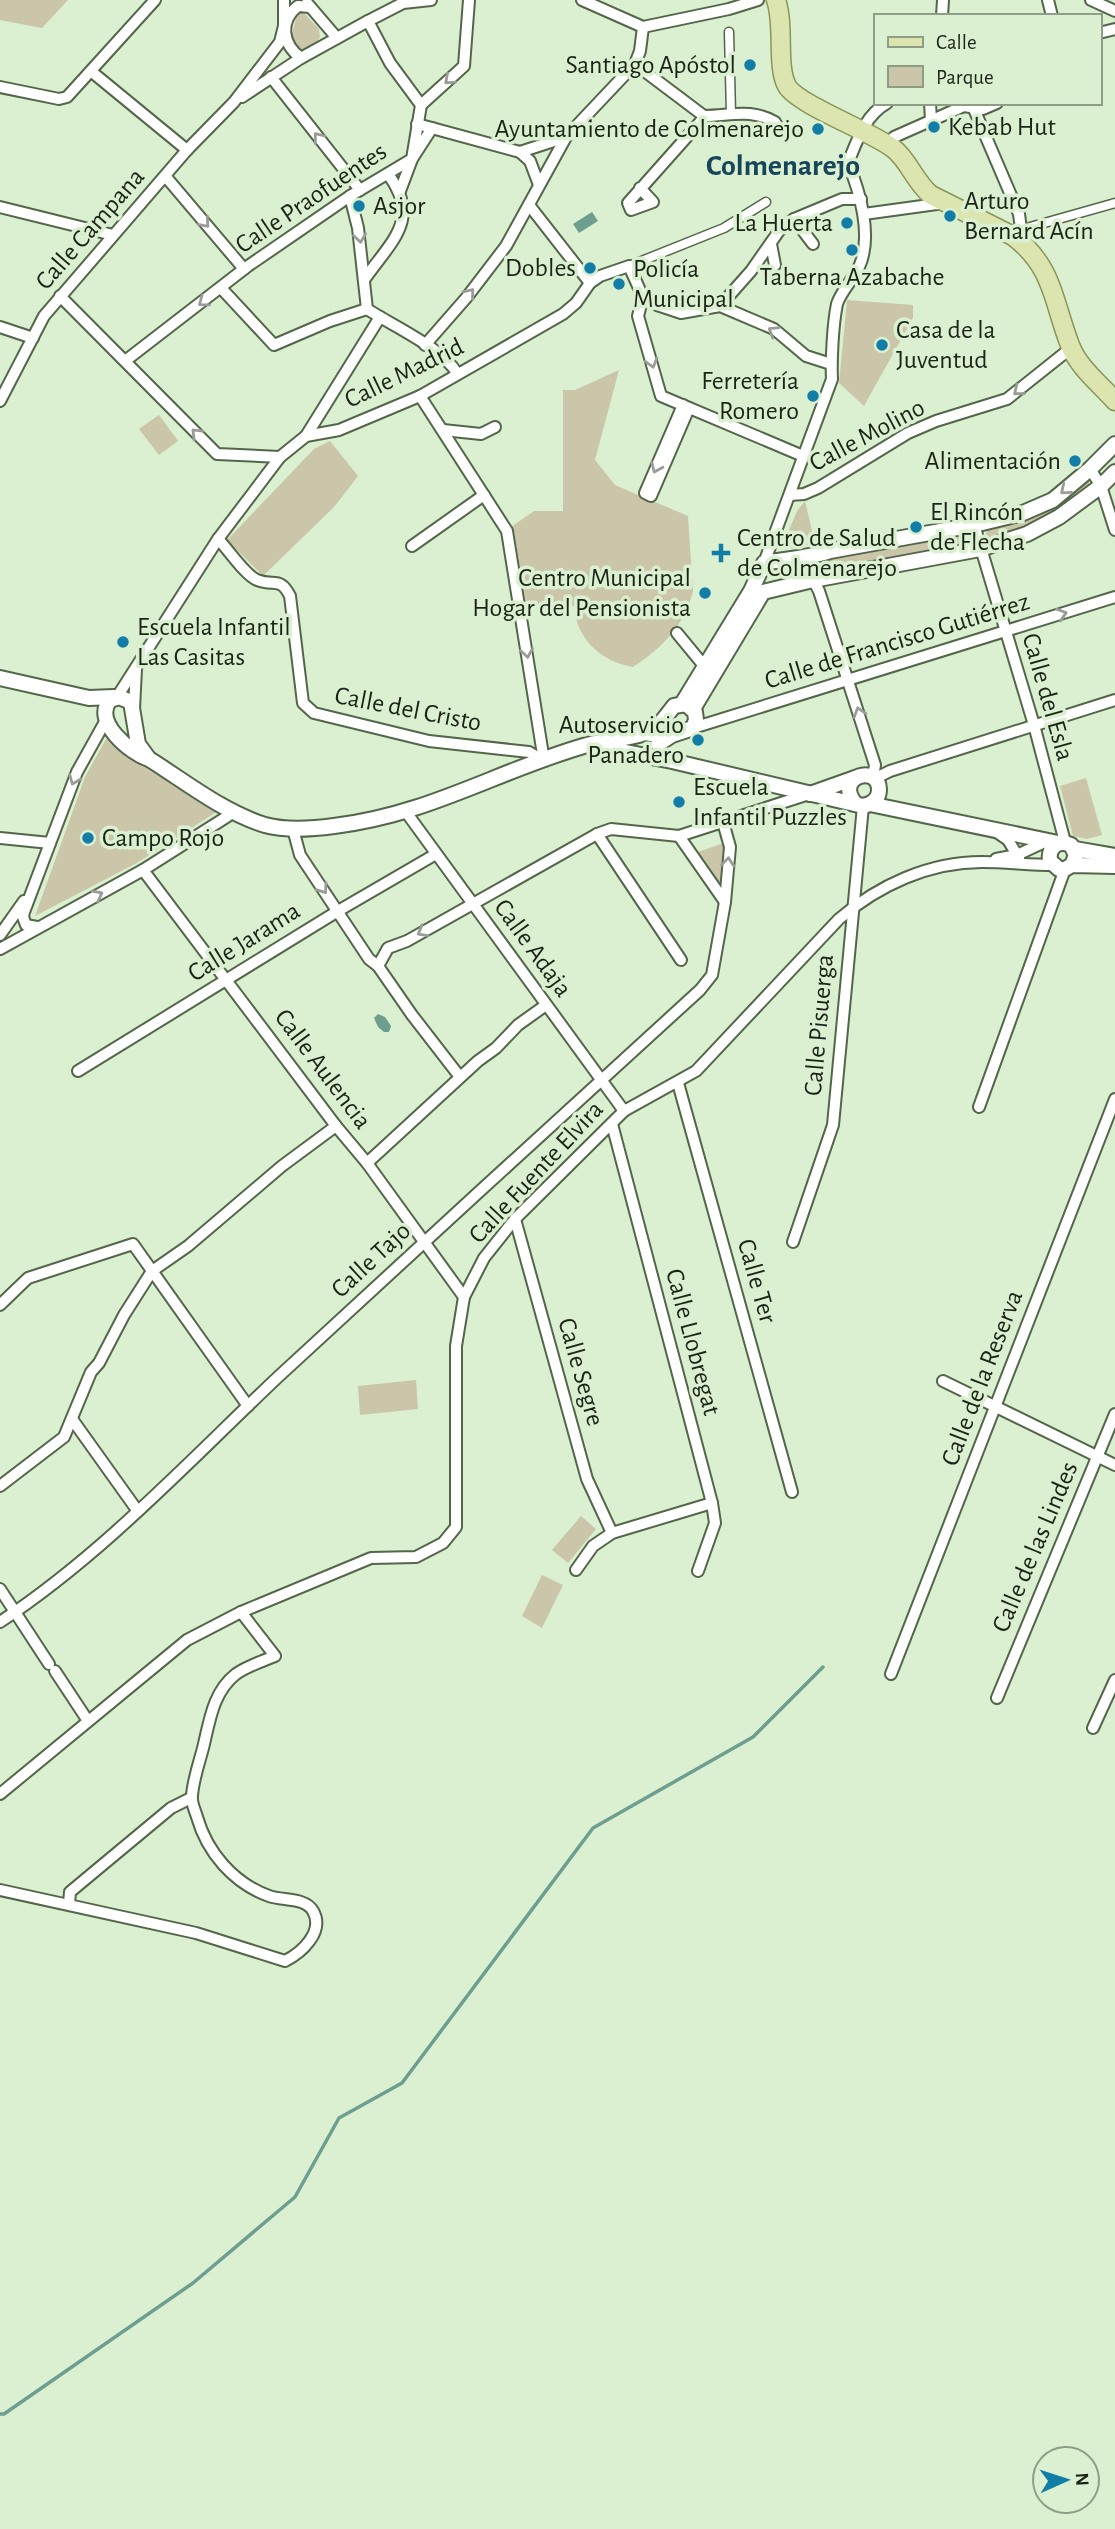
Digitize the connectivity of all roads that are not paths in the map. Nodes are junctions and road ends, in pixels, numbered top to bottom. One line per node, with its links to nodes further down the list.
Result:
1 (155, 0): 18 (street)
2 (284, 0): 12 (street)
3 (431, 0): 11 (street)
4 (469, 0): 22 (street, one-way to 22)
5 (582, 0): 13 (street)
6 (758, 0): 13 (street)
7 (776, 0): 33 (main road)
8 (1091, 0): 10 (street)
9 (307, 4): 12 (street); 15 (street)
10 (1115, 11)
11 (368, 21): 15 (street); 22 (street)
12 (284, 26): 16 (street); 21 (street)
13 (643, 27): 17 (street)
14 (729, 32): 27 (street)
15 (337, 38): 16 (street)
16 (301, 58): 19 (street)
17 (635, 64): 28 (street); 35 (street)
18 (92, 72): 20 (street); 37 (street)
19 (271, 77): 21 (street); 45 (street, one-way to 19)
20 (0, 88)
21 (234, 103): 37 (street, Calle Campana)
22 (421, 105): 31 (street, Calle Praofuentes)
23 (884, 105): 33 (street)
24 (930, 105): 29 (street)
25 (992, 105): 26 (street)
26 (974, 106): 29 (street); 58 (street)
27 (731, 114): 28 (street); 30 (street)
28 (704, 116): 44 (street)
29 (931, 120): 36 (street)
30 (775, 122): 34 (street)
31 (417, 124): 32 (street); 39 (street, Calle Praofuentes)
32 (432, 128): 38 (street); 39 (street)
33 (861, 130): 36 (main road); 48 (street)
34 (787, 132)
35 (566, 137): 38 (street); 42 (street)
36 (888, 145): 43 (main road)
37 (187, 150): 41 (street, Calle Campana)
38 (520, 152): 42 (street)
39 (412, 159): 40 (street, Calle Praofuentes); 46 (street)
40 (388, 174): 45 (street, Calle Praofuentes); 46 (street)
41 (166, 177): 57 (street, Calle Campana); 63 (street, one-way to 63)
42 (539, 185): 52 (street)
43 (921, 187): 50 (main road); 53 (street)
44 (640, 188)
45 (360, 190): 47 (street, Calle Praofuentes)
46 (400, 191): 64 (street)
47 (350, 196): 63 (street, Calle Praofuentes); 64 (street, one-way to 64)
48 (861, 199): 55 (street); 56 (street)
49 (766, 202): 62 (street, Calle Madrid)
50 (943, 203): 53 (street); 58 (main road)
51 (1115, 203): 58 (street)
52 (529, 205): 65 (street); 74 (street, one-way to 52)
53 (917, 206): 55 (street)
54 (0, 207): 57 (street)
55 (864, 214): 77 (street)
56 (794, 219): 59 (street); 60 (street)
57 (113, 235): 67 (street, Calle Campana)
58 (1027, 235): 75 (main road)
59 (771, 244): 61 (street); 69 (street)
60 (813, 244)
61 (775, 265)
62 (629, 266): 65 (street, Calle Madrid); 68 (street)
63 (244, 269): 66 (street, Calle Praofuentes)
64 (364, 280): 70 (street)
65 (590, 284): 79 (street, Calle Madrid)
66 (222, 288): 70 (street); 76 (street, Calle Praofuentes, one-way to 76)
67 (60, 296): 73 (street, Calle Campana); 76 (street)
68 (643, 297): 69 (street); 84 (street, one-way to 84)
69 (720, 306): 77 (street, one-way to 69)
70 (367, 309): 71 (street)
71 (380, 317): 74 (street); 87 (street)
72 (0, 327): 73 (street)
73 (33, 338): 82 (street, Calle Campana)
74 (425, 345): 79 (street)
75 (1071, 348): 78 (main road); 95 (street, Calle Molino, one-way to 95)
76 (125, 361): 90 (street, one-way to 76)
77 (831, 365): 89 (street)
78 (1086, 370): 80 (main road); 83 (main road)
79 (457, 373): 81 (street, Calle Madrid)
80 (1115, 389)
81 (420, 396): 86 (street); 87 (street, Calle Madrid)
82 (0, 401)
83 (1115, 401)
84 (686, 407): 84 (street, one-way to 84); 89 (street)
85 (495, 427): 86 (street)
86 (443, 430): 94 (street)
87 (306, 436): 90 (street, Calle Madrid)
88 (1115, 444): 91 (street)
89 (803, 456): 95 (street)
90 (280, 457): 98 (street, Calle Madrid)
91 (1090, 469): 93 (street); 96 (street, one-way to 96)
92 (1115, 472): 93 (street)
93 (1101, 486): 97 (street); 100 (street)
94 (484, 495): 99 (street); 124 (street, one-way to 124)
95 (790, 495): 102 (street)
96 (974, 525): 100 (street, Calle del Esla); 101 (street)
97 (1115, 530)
98 (218, 539): 108 (street, Calle Madrid); 124 (street, Calle del Cristo)
99 (412, 546)
100 (980, 548): 103 (street); 106 (street, Calle del Esla)
101 (810, 558): 102 (street); 103 (street)
102 (763, 565): 104 (street); 109 (street)
103 (813, 580): 104 (street); 111 (street)
104 (769, 589): 115 (street)
105 (1115, 597): 106 (street, Calle de Francisco Gutiérrez, one-way to 105)
106 (1006, 632): 111 (street, Calle de Francisco Gutiérrez); 119 (street, Calle del Esla)
107 (677, 633): 109 (street)
108 (136, 667): 112 (street, Calle Madrid); 116 (street, Calle Madrid)
109 (705, 667): 115 (street)
110 (0, 678): 113 (street)
111 (849, 680): 120 (street, Calle de Francisco Gutiérrez); 126 (street, one-way to 111)
112 (116, 697): 113 (street); 116 (street); 118 (street)
113 (89, 698): 118 (street)
114 (1115, 700): 119 (street)
115 (688, 706): 117 (street); 120 (street)
116 (134, 716): 118 (street); 123 (street)
117 (668, 716): 120 (street); 122 (street)
118 (107, 721): 123 (street); 138 (street, one-way to 138)
119 (1034, 725): 126 (street); 139 (street, Calle del Esla)
120 (687, 730): 122 (street)
121 (588, 744): 122 (street); 122 (street); 124 (street)
122 (649, 746): 127 (street)
123 (149, 759): 129 (street)
124 (544, 761): 131 (street)
125 (855, 778): 126 (street); 127 (street); 128 (street)
126 (875, 781): 128 (street); 130 (street)
127 (809, 794): 128 (street); 132 (street)
128 (862, 804): 130 (street); 150 (street, Calle Pisuerga)
129 (232, 810): 134 (street); 146 (street)
130 (904, 811): 133 (street)
131 (406, 812): 134 (street); 140 (street, Calle Adaja)
132 (723, 822): 136 (street); 148 (street, Calle Tajo, one-way to 132)
133 (990, 828): 139 (street); 141 (street)
134 (293, 829): 151 (street, one-way to 151)
135 (597, 834): 136 (street); 149 (street); 155 (street)
136 (679, 836): 148 (street)
137 (0, 838): 138 (street)
138 (50, 843): 147 (street)
139 (1062, 844): 141 (street); 142 (street); 145 (street); 145 (street)
140 (436, 853): 149 (street, Calle Adaja); 151 (street, Calle Jarama)
141 (1017, 855): 143 (street); 144 (street)
142 (1114, 858): 145 (street)
143 (983, 862): 144 (street, Calle Fuente Elvira); 150 (street, Calle Fuente Elvira)
144 (1024, 865): 145 (street, Calle Fuente Elvira)
145 (1063, 867): 164 (street)
146 (144, 870): 152 (street, one-way to 146); 157 (street, Calle Aulencia)
147 (31, 890): 152 (street); 153 (street)
148 (725, 902): 161 (street, Calle Tajo)
149 (471, 904): 156 (street, one-way to 156); 158 (street, Calle Adaja)
150 (853, 907): 162 (street, Calle Fuente Elvira); 171 (street, Calle Pisuerga)
151 (338, 911): 156 (street); 157 (street, Calle Jarama)
152 (38, 927): 154 (street)
153 (0, 935)
154 (0, 949)
155 (681, 960)
156 (378, 966): 160 (street)
157 (227, 979): 159 (street, Calle Jarama); 167 (street, Calle Aulencia)
158 (546, 1005): 160 (street); 161 (street, Calle Adaja)
159 (78, 1071)
160 (460, 1077): 168 (street)
161 (601, 1080): 165 (street, Calle Adaja); 170 (street, Calle Tajo)
162 (678, 1083): 165 (street, Calle Fuente Elvira); 183 (street, Calle Ter)
163 (1115, 1099): 177 (street, Calle de la Reserva)
164 (979, 1107)
165 (624, 1111): 166 (street, Calle Fuente Elvira)
166 (612, 1124): 169 (street, Calle Fuente Elvira); 184 (street, Calle Llobregat)
167 (336, 1126): 168 (street, Calle Aulencia); 172 (street)
168 (367, 1163): 170 (street, Calle Aulencia)
169 (515, 1219): 173 (street, Calle Fuente Elvira); 186 (street, Calle Segre)
170 (424, 1241): 173 (street, Calle Aulencia); 176 (street, Calle Tajo)
171 (793, 1242)
172 (152, 1271): 174 (street); 176 (street); 179 (street)
173 (464, 1297): 191 (street, Calle Fuente Elvira)
174 (0, 1304)
175 (943, 1381): 177 (street)
176 (248, 1406): 185 (street, Calle Tajo)
177 (995, 1408): 180 (street); 193 (street, Calle de la Reserva)
178 (1115, 1414): 180 (street, Calle de las Lindes)
179 (72, 1419): 182 (street); 185 (street)
180 (1097, 1457): 181 (street); 195 (street, Calle de las Lindes)
181 (1115, 1465)
182 (0, 1486)
183 (792, 1492)
184 (712, 1503): 186 (street); 188 (street, Calle Llobregat)
185 (137, 1510): 190 (street, Calle Tajo)
186 (612, 1533): 187 (street)
187 (576, 1570)
188 (698, 1571)
189 (0, 1589): 190 (street)
190 (14, 1612): 192 (street, Calle Tajo); 196 (street)
191 (241, 1612): 196 (street); 199 (street)
192 (0, 1622)
193 (891, 1674)
194 (1115, 1680): 197 (street)
195 (997, 1698)
196 (88, 1721): 198 (street)
197 (1093, 1728)
198 (0, 1794)
199 (191, 1798): 201 (street); 201 (street)
200 (0, 1890): 201 (street)
201 (69, 1904)

